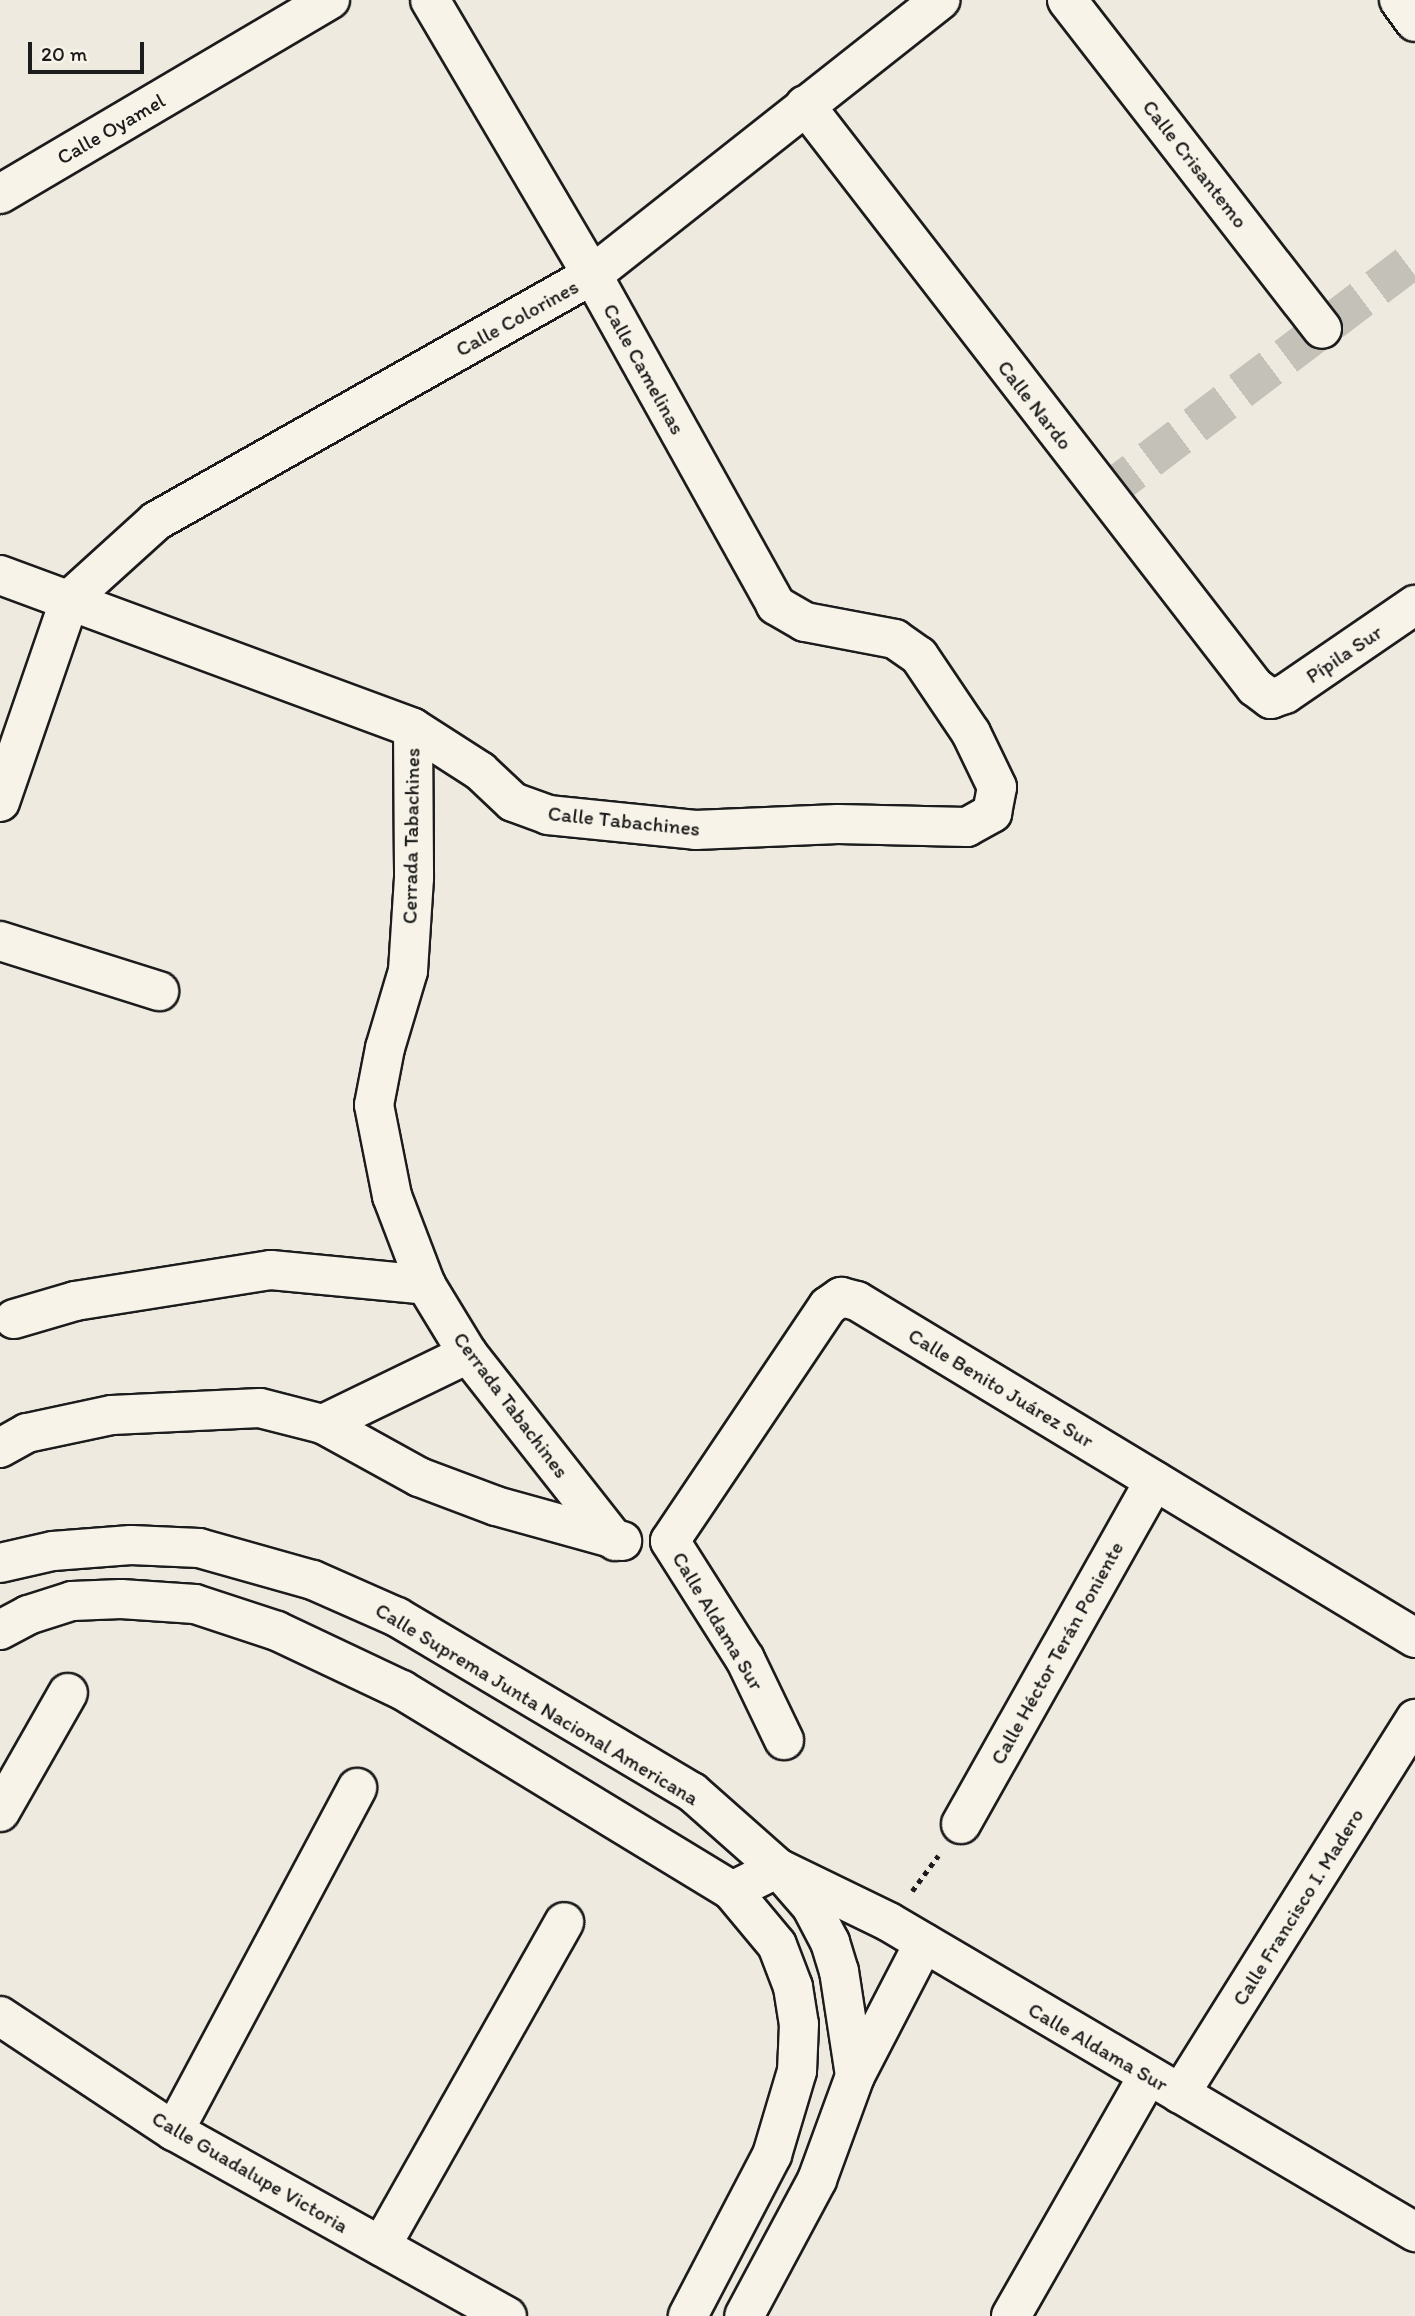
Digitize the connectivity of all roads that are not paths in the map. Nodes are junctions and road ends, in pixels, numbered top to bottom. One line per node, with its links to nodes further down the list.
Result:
1 (330, 0): 8 (street, Calle Oyamel)
2 (430, 0): 9 (street, Calle Camelinas)
3 (940, 0): 7 (street, Calle Colorines)
4 (1068, 0): 10 (street, Calle Crisantemo)
5 (1399, 0): 6 (street)
6 (1415, 22)
7 (805, 105): 9 (street, Calle Colorines); 15 (street, Calle Nardo)
8 (0, 194)
9 (592, 275): 12 (street, Calle Colorines); 14 (street, Calle Camelinas)
10 (1322, 329)
11 (0, 575): 12 (street, Calle Tabachines)
12 (70, 599): 16 (street, Calle Tabachines); 17 (street)
13 (1415, 605): 15 (street, Pípila Sur)
14 (919, 656): 16 (street, Calle Tabachines)
15 (1271, 699)
16 (413, 728): 20 (street, Cerrada Tabachines)
17 (0, 802)
18 (0, 941): 19 (street)
19 (159, 991)
20 (426, 1285): 21 (street); 22 (street, Cerrada Tabachines)
21 (13, 1319)
22 (468, 1354): 23 (street); 26 (street, Cerrada Tabachines)
23 (323, 1424): 24 (street); 26 (street)
24 (0, 1448)
25 (1154, 1482): 27 (street, Calle Benito Juárez Sur); 30 (street, Calle Benito Juárez Sur); 36 (street, Calle Héctor Terán Poniente)
26 (615, 1541): 27 (street)
27 (670, 1541): 33 (street, Calle Aldama Sur)
28 (0, 1563): 37 (street, Calle Suprema Junta Nacional Americana)
29 (0, 1630): 38 (street)
30 (1415, 1638)
31 (68, 1693): 35 (street)
32 (1415, 1719): 43 (street, Calle Francisco I. Madero)
33 (784, 1740)
34 (357, 1788): 44 (street)
35 (0, 1812)
36 (961, 1824)
37 (778, 1868): 38 (street); 40 (street, Calle Aldama Sur); 42 (street, Calle Suprema Junta Nacional Americana)
38 (732, 1891): 48 (street)
39 (564, 1922): 46 (street)
40 (924, 1943): 42 (street); 43 (street, Calle Aldama Sur)
41 (0, 2016): 44 (street, Calle Guadalupe Victoria)
42 (855, 2076): 49 (street, Calle Suprema Junta Nacional Americana)
43 (1164, 2086): 45 (street, Calle Aldama Sur); 50 (street, Calle Francisco I. Madero)
44 (174, 2131): 46 (street, Calle Guadalupe Victoria)
45 (1415, 2232)
46 (381, 2246): 47 (street, Calle Guadalupe Victoria)
47 (507, 2316)
48 (688, 2316)
49 (744, 2316)
50 (1011, 2316)

